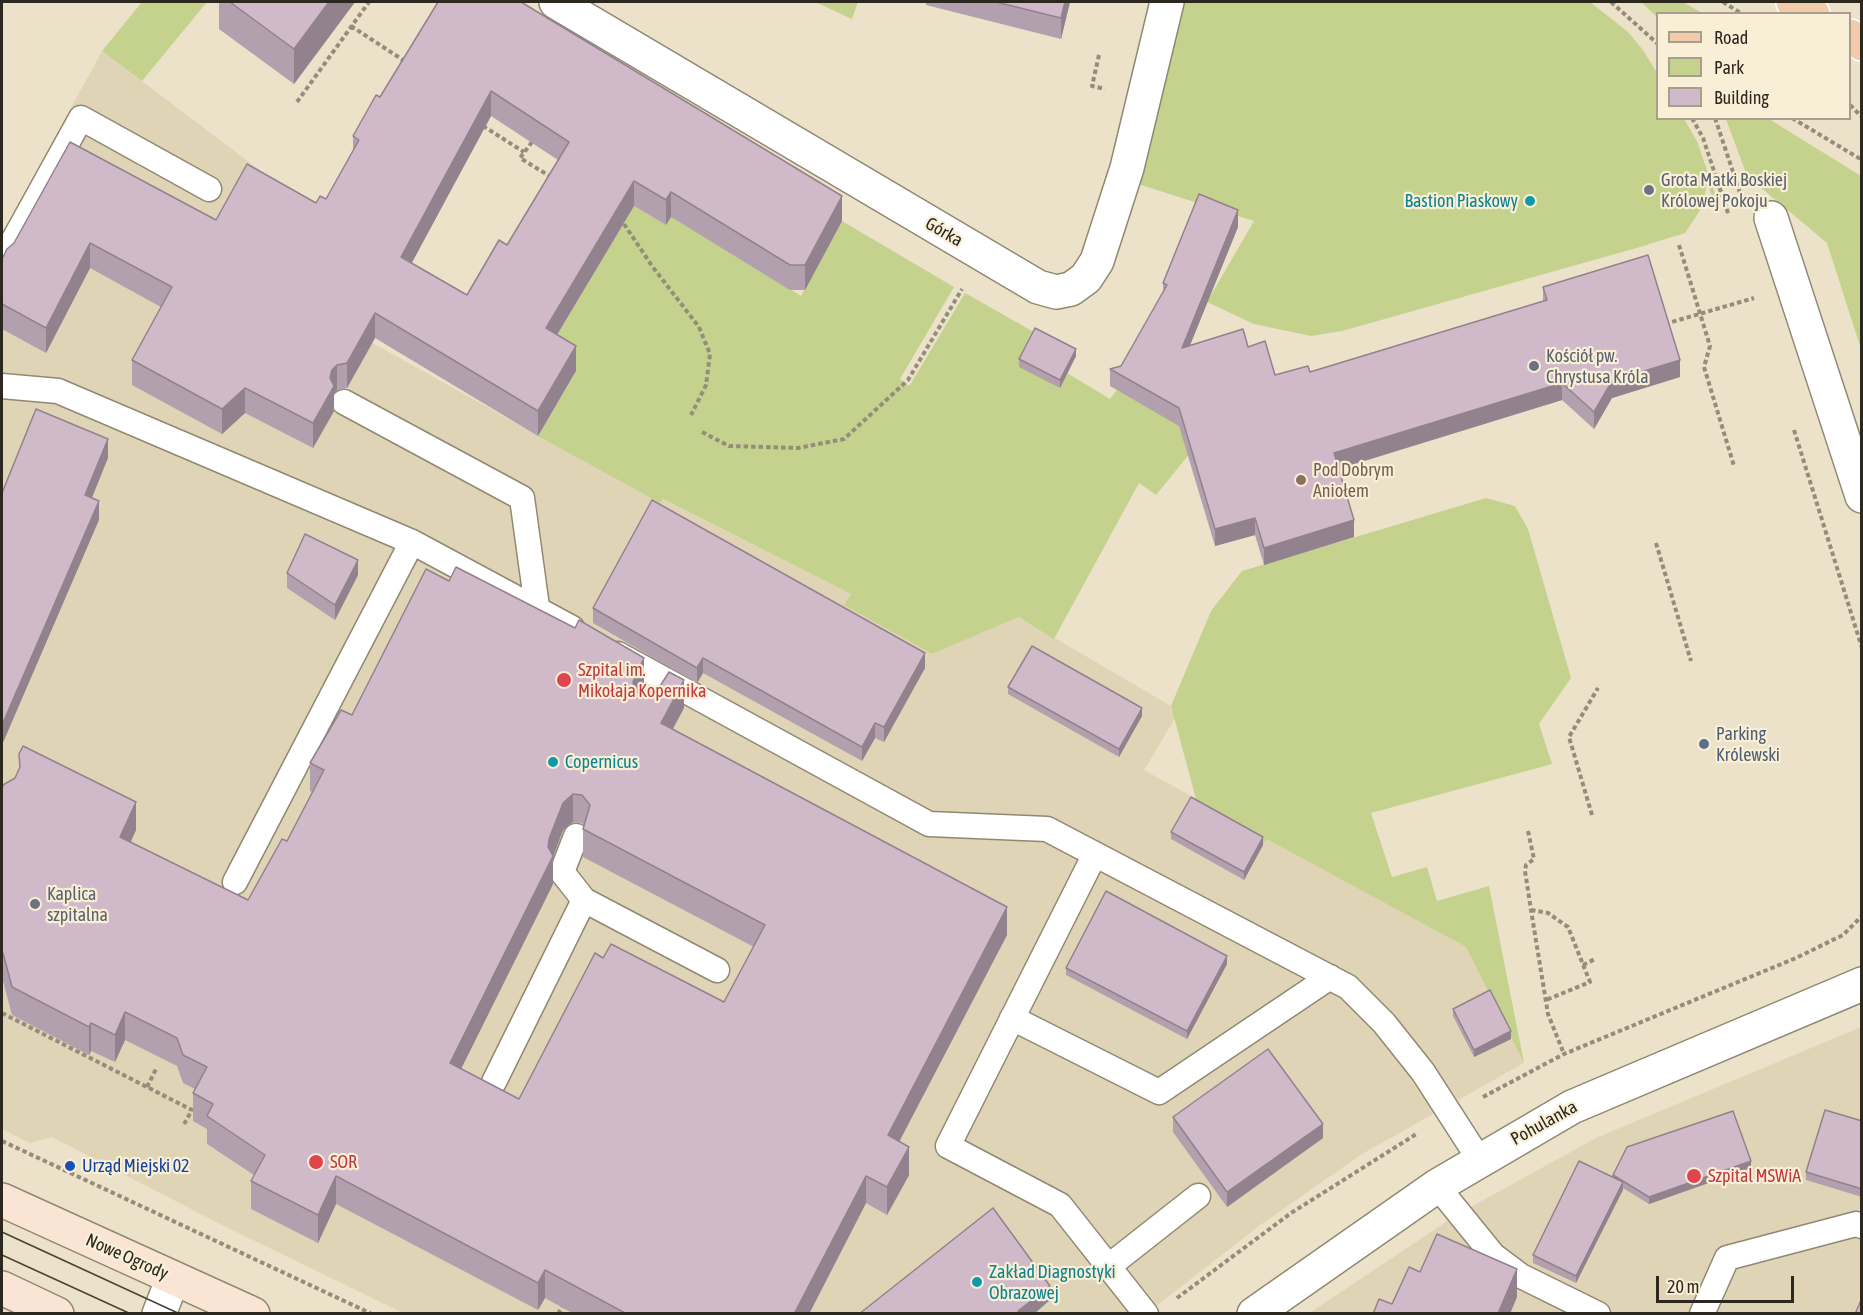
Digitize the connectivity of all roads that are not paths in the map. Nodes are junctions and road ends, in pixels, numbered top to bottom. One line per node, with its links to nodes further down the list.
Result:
1 (556, 2): 2 (street, Górka)
2 (1167, 2)
3 (1793, 2): 4 (main road)
4 (1809, 12)
5 (209, 189): 7 (lane)
6 (1771, 218): 10 (street)
7 (2, 261)
8 (2, 386): 11 (lane)
9 (344, 402): 12 (lane)
10 (1862, 496)
11 (412, 542): 12 (lane); 15 (lane)
12 (537, 607): 14 (lane)
13 (576, 836): 16 (lane)
14 (1095, 854): 18 (lane); 20 (lane)
15 (235, 882)
16 (584, 900): 17 (lane); 21 (lane)
17 (717, 970)
18 (1330, 977): 20 (lane); 22 (lane)
19 (1862, 984): 22 (street, Pohulanka)
20 (1012, 1018): 27 (lane)
21 (494, 1082)
22 (1479, 1160): 23 (street, Pohulanka)
23 (1437, 1186): 34 (street, Pohulanka); 35 (lane)
24 (1198, 1196): 27 (lane)
25 (2, 1200): 28 (main road, Nowe Ogrody)
26 (1862, 1226): 36 (lane)
27 (1109, 1266): 33 (lane)
28 (173, 1278): 31 (street); 32 (main road, Nowe Ogrody)
29 (2, 1288): 30 (main road)
30 (57, 1314)
31 (159, 1314)
32 (253, 1314)
33 (1146, 1314)
34 (1254, 1314)
35 (1598, 1314)
36 (1702, 1314)

